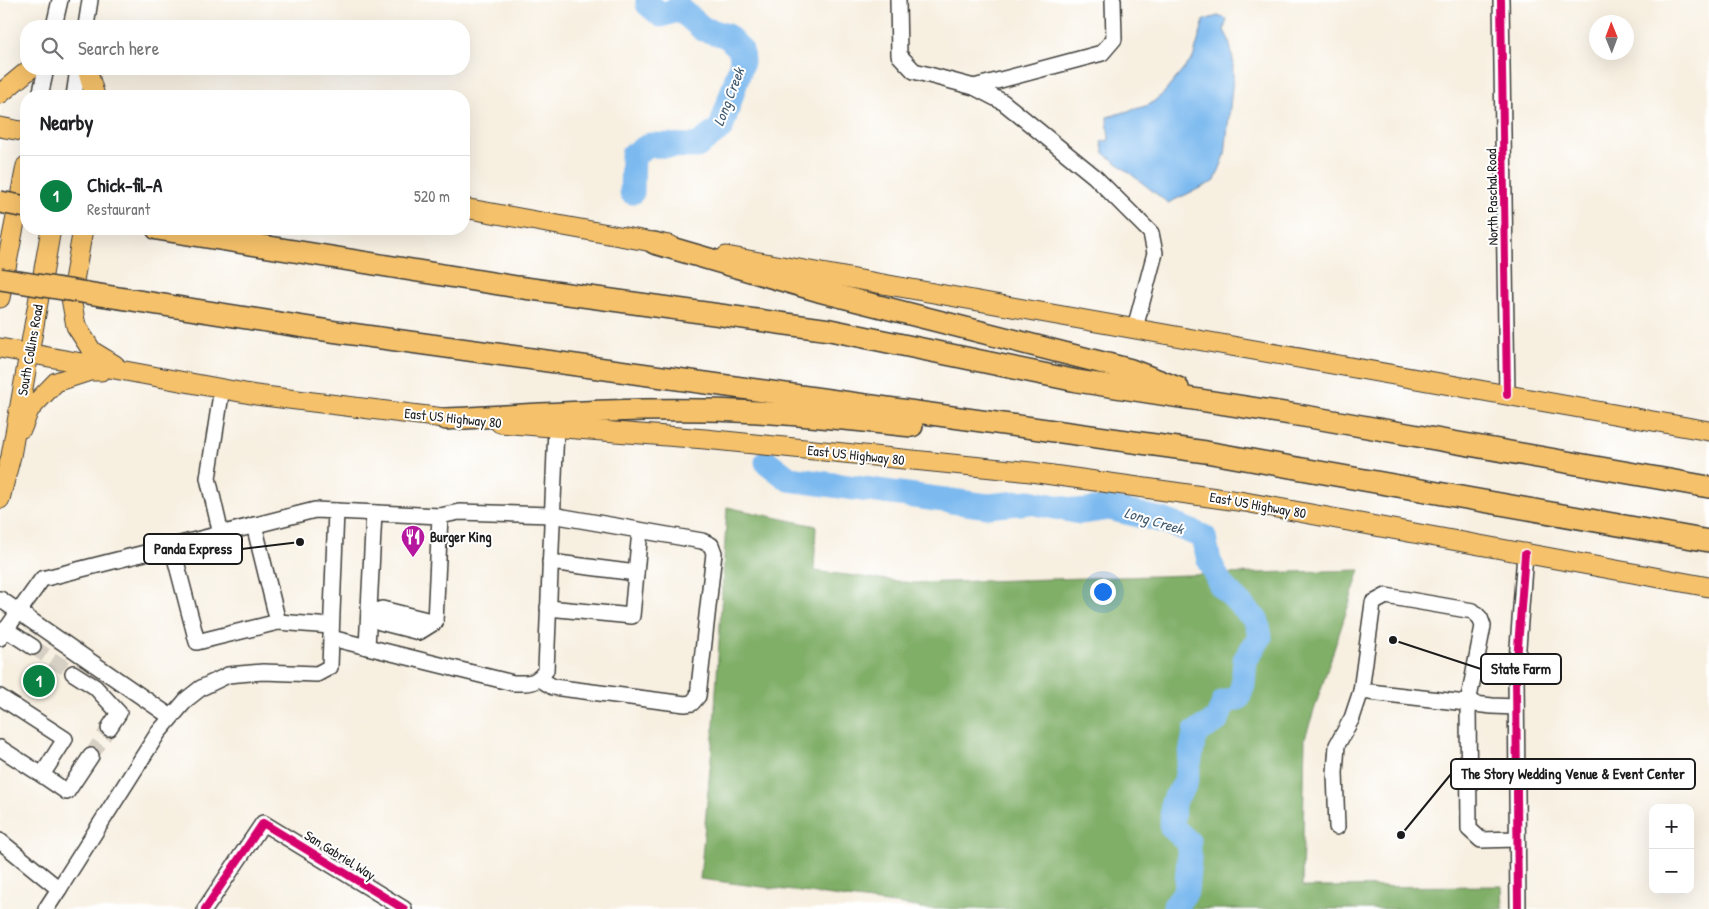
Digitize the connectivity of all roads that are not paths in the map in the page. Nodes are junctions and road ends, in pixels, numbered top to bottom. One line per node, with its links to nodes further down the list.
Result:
1 (60, 0): 6 (street)
2 (90, 0): 7 (street)
3 (898, 0): 12 (street)
4 (1112, 0): 12 (street)
5 (1501, 0): 34 (street, North Paschal Road)
6 (55, 20)
7 (87, 20)
8 (23, 75): 16 (main road)
9 (45, 75): 13 (street)
10 (77, 75): 14 (street)
11 (89, 75): 15 (main road)
12 (974, 87): 29 (street)
13 (41, 90)
14 (75, 90)
15 (93, 90)
16 (0, 94)
17 (0, 127): 18 (main road)
18 (20, 131)
19 (20, 196): 28 (main road)
20 (0, 202): 21 (highway, bridge)
21 (20, 206)
22 (470, 209): 26 (main road)
23 (50, 235): 31 (main road, South Collins Road)
24 (82, 235): 32 (main road)
25 (195, 235): 35 (highway)
26 (654, 243): 29 (main road); 35 (highway)
27 (0, 279): 39 (highway, bridge)
28 (0, 298)
29 (1136, 328): 34 (main road)
30 (0, 348): 31 (main road, East US Highway 80)
31 (29, 352): 32 (main road, East US Highway 80); 40 (main road, South Collins Road)
32 (124, 370): 33 (main road, East US Highway 80); 40 (main road)
33 (222, 388): 36 (main road, East US Highway 80); 49 (street)
34 (1507, 395): 38 (main road)
35 (1215, 402): 41 (highway)
36 (446, 419): 37 (main road, East US Highway 80); 39 (highway)
37 (556, 428): 45 (street); 52 (main road, East US Highway 80)
38 (1709, 431)
39 (1206, 452): 50 (highway)
40 (11, 456): 42 (main road, South Collins Road)
41 (1709, 487)
42 (0, 499)
43 (336, 511): 44 (street); 47 (street); 61 (street)
44 (374, 513): 46 (street); 59 (street)
45 (552, 515): 46 (street); 48 (street); 53 (street)
46 (440, 516): 59 (street)
47 (254, 525): 49 (street); 60 (street)
48 (640, 530): 54 (street); 66 (street)
49 (220, 534): 51 (street)
50 (1709, 541)
51 (172, 546): 58 (street); 60 (street)
52 (1526, 554): 55 (main road, East US Highway 80); 70 (street)
53 (550, 562): 54 (street); 57 (street)
54 (636, 573): 57 (street)
55 (1709, 587)
56 (0, 599): 58 (street)
57 (548, 608): 66 (street)
58 (18, 611): 62 (street); 71 (street)
59 (369, 614): 64 (street)
60 (278, 622): 61 (street)
61 (331, 632): 64 (street); 71 (street)
62 (3, 634): 63 (street)
63 (33, 647)
64 (367, 648): 66 (street)
65 (73, 673): 72 (street)
66 (540, 679)
67 (1361, 691): 69 (street); 69 (street); 76 (street)
68 (0, 697): 75 (street)
69 (1468, 703): 70 (street); 77 (street)
70 (1516, 707): 77 (street)
71 (171, 717): 79 (street)
72 (109, 728)
73 (0, 748): 75 (street)
74 (91, 756): 75 (street)
75 (42, 775)
76 (1337, 827)
77 (1517, 839): 83 (street)
78 (0, 841): 79 (street)
79 (59, 889): 80 (street)
80 (46, 909)
81 (205, 909): 82 (street, San Gabriel Way)
82 (404, 909)
83 (1518, 909)

